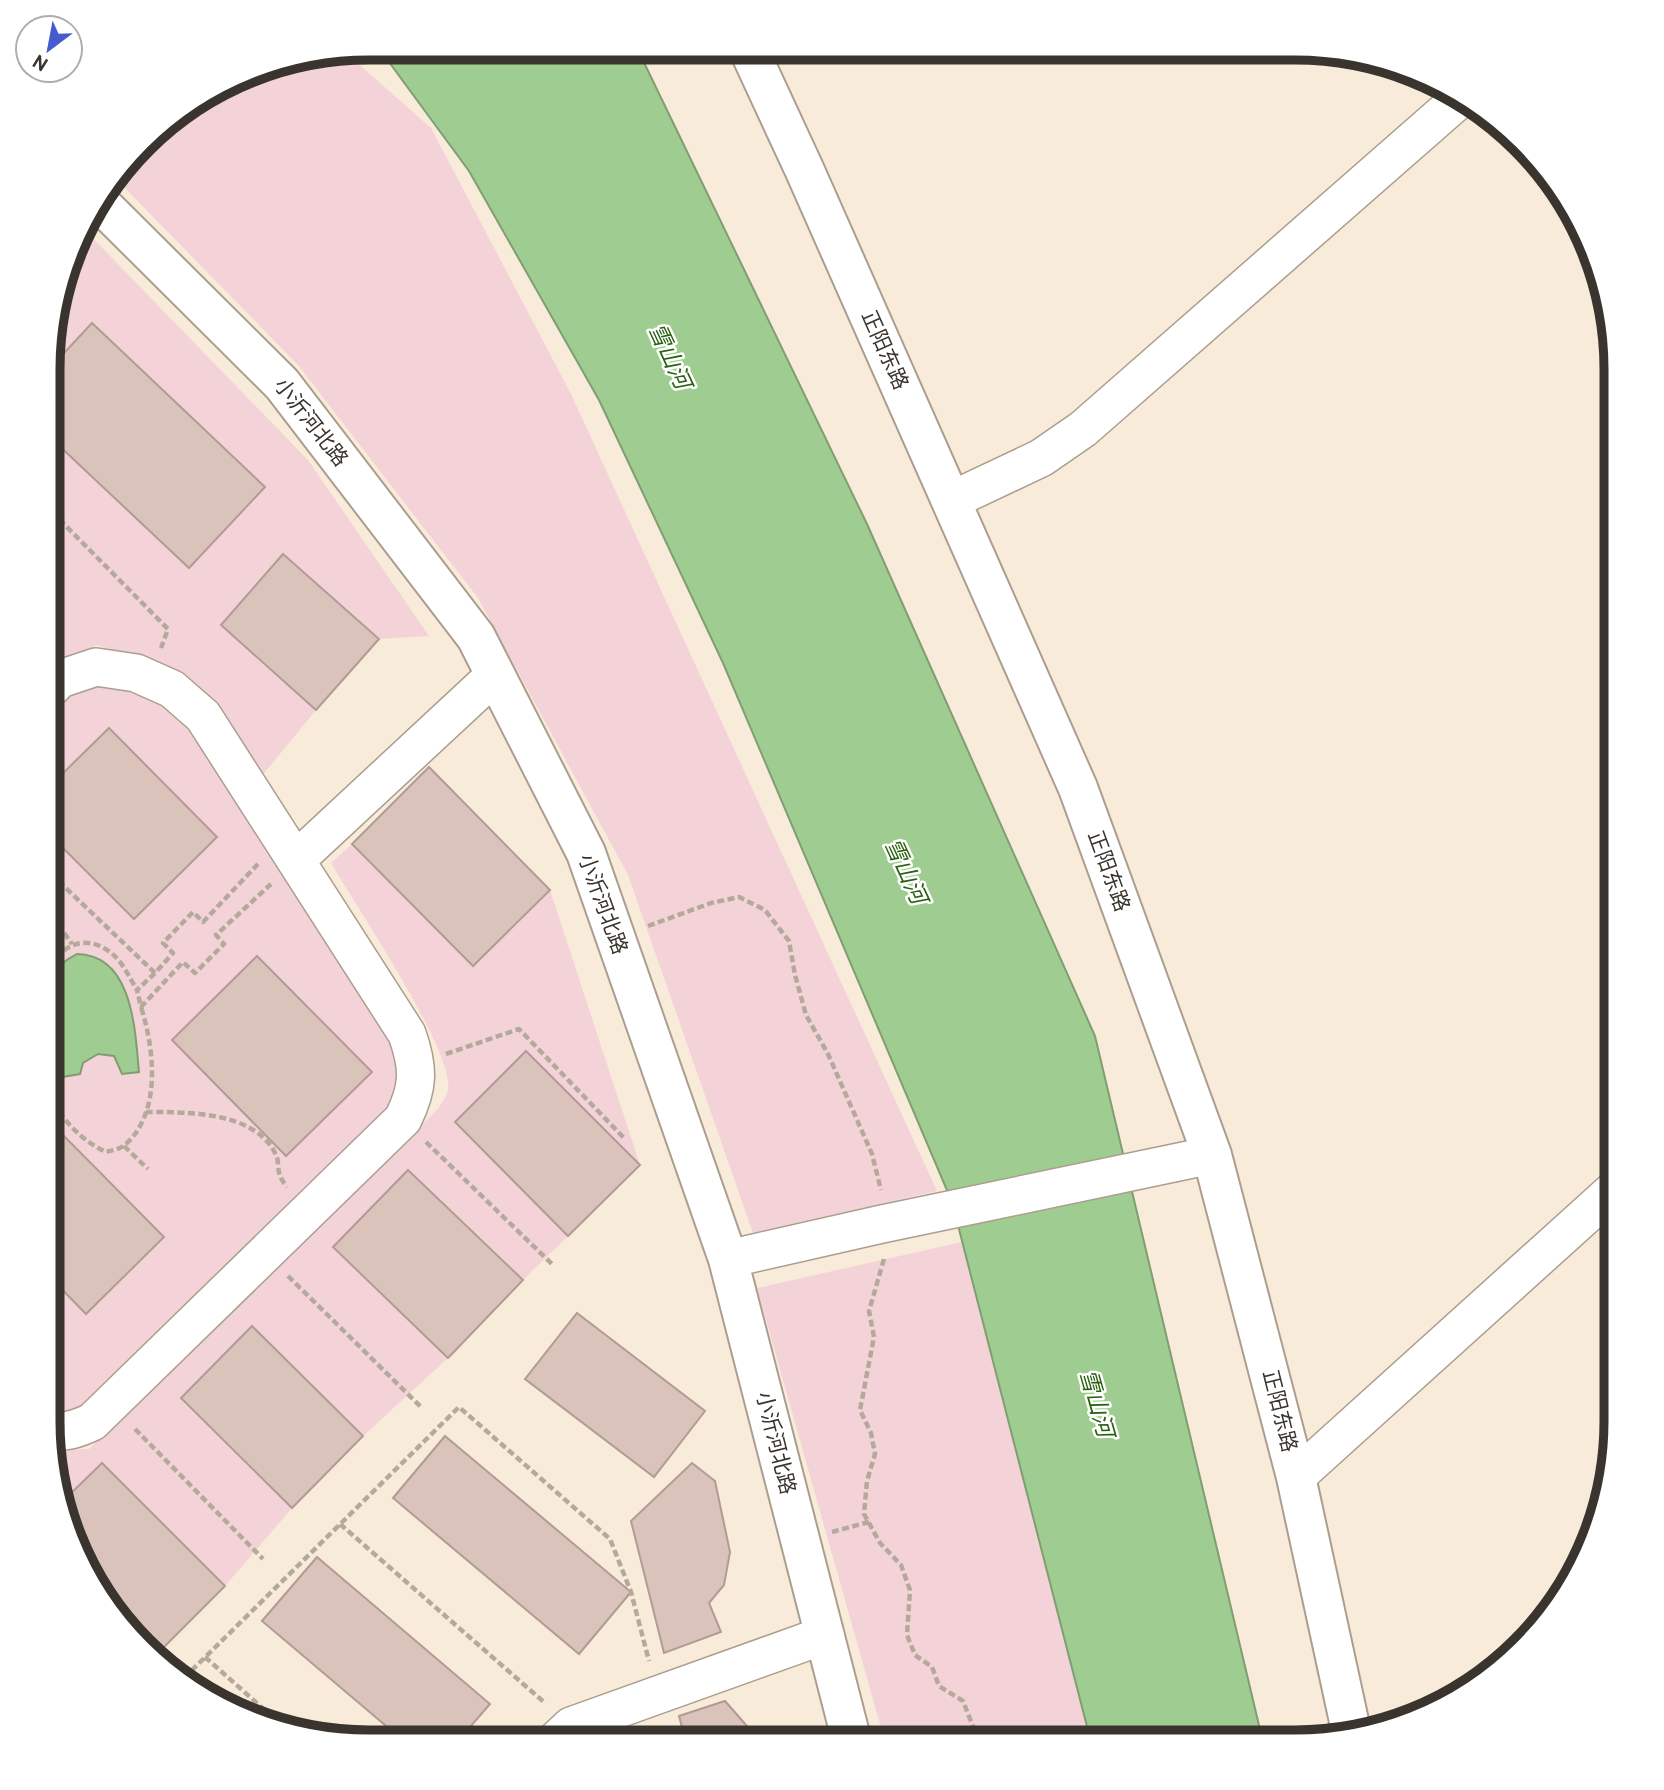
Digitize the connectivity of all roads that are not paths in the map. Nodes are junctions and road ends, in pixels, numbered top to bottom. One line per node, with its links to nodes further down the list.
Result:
1 (754, 60): 4 (main road, 正阳东路)
2 (1454, 103): 4 (street)
3 (105, 208): 5 (main road, 小沂河北路)
4 (952, 500): 8 (main road, 正阳东路)
5 (495, 675): 7 (street); 10 (main road, 小沂河北路)
6 (60, 679): 7 (street)
7 (289, 849): 11 (street)
8 (1212, 1155): 10 (street); 12 (main road, 正阳东路)
9 (1604, 1199): 12 (street)
10 (728, 1259): 13 (main road, 小沂河北路)
11 (60, 1431)
12 (1296, 1476): 14 (main road, 正阳东路)
13 (825, 1635): 15 (street); 16 (main road, 小沂河北路)
14 (1350, 1726)
15 (572, 1730)
16 (849, 1730)

